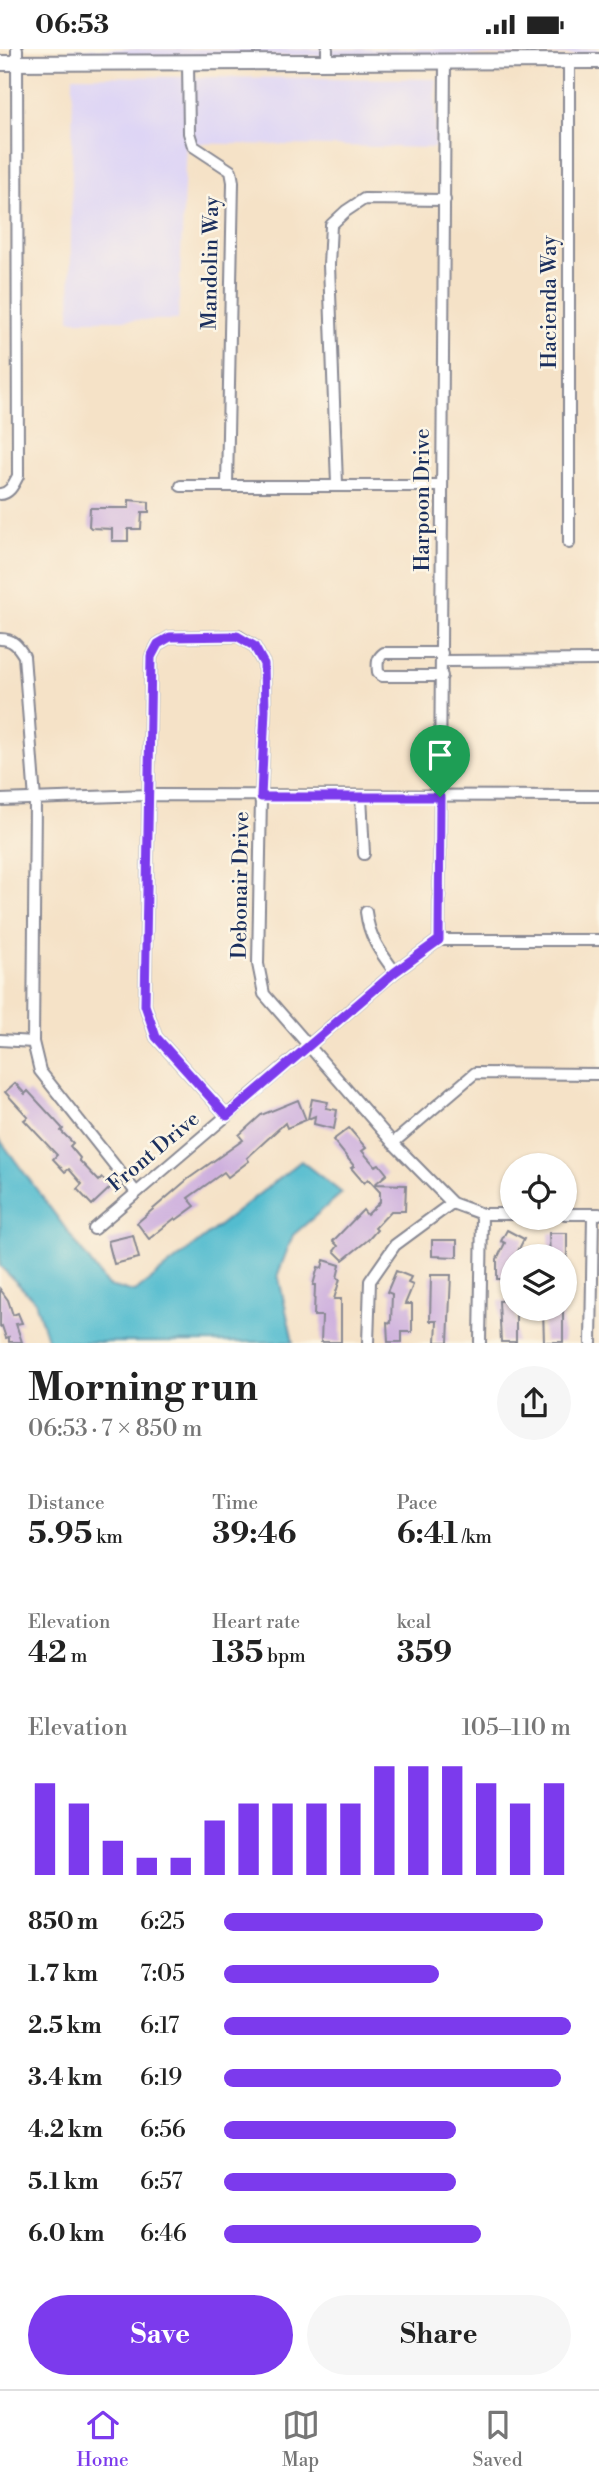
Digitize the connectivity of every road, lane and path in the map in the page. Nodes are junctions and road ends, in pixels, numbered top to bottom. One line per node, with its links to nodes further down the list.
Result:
1 (327, 55): 3 (street); 7 (street)
2 (17, 56): 6 (street); 7 (street); 13 (street)
3 (445, 61): 4 (street); 8 (street, Harpoon Drive)
4 (569, 61): 5 (street); 14 (street, Hacienda Way)
5 (599, 61)
6 (0, 63)
7 (188, 63): 10 (street, Mandolin Way)
8 (445, 200): 9 (street); 12 (street, Harpoon Drive)
9 (337, 484): 10 (street); 12 (street)
10 (227, 485): 11 (street)
11 (181, 486)
12 (442, 486): 16 (street, Harpoon Drive)
13 (0, 494)
14 (569, 543)
15 (0, 639): 25 (street)
16 (442, 657): 17 (street); 18 (street, Harpoon Drive); 18 (street)
17 (599, 660)
18 (442, 676): 23 (street, Harpoon Drive)
19 (148, 795): 22 (street); 22 (street, Debonair Drive); 25 (street); 35 (street)
20 (362, 796): 22 (street); 23 (street); 26 (street)
21 (599, 796): 23 (street)
22 (261, 797): 33 (street, Debonair Drive)
23 (440, 797): 28 (street, Harpoon Drive)
24 (0, 800): 25 (street)
25 (35, 800): 32 (street)
26 (364, 854)
27 (366, 912): 30 (street)
28 (439, 940): 29 (street); 30 (street, Front Drive)
29 (599, 940)
30 (395, 972): 33 (street, Front Drive)
31 (0, 1040): 32 (street)
32 (33, 1042): 37 (street)
33 (308, 1047): 35 (street, Front Drive); 36 (street, Debonair Drive)
34 (599, 1074): 36 (street)
35 (227, 1116): 37 (street, Front Drive)
36 (393, 1143): 38 (street, Debonair Drive)
37 (135, 1191): 43 (street, Front Drive)
38 (452, 1202): 39 (street); 44 (street)
39 (482, 1213): 40 (street); 45 (street)
40 (500, 1214)
41 (577, 1214): 42 (street)
42 (596, 1214): 46 (street)
43 (94, 1229)
44 (368, 1342)
45 (480, 1342)
46 (591, 1342)

